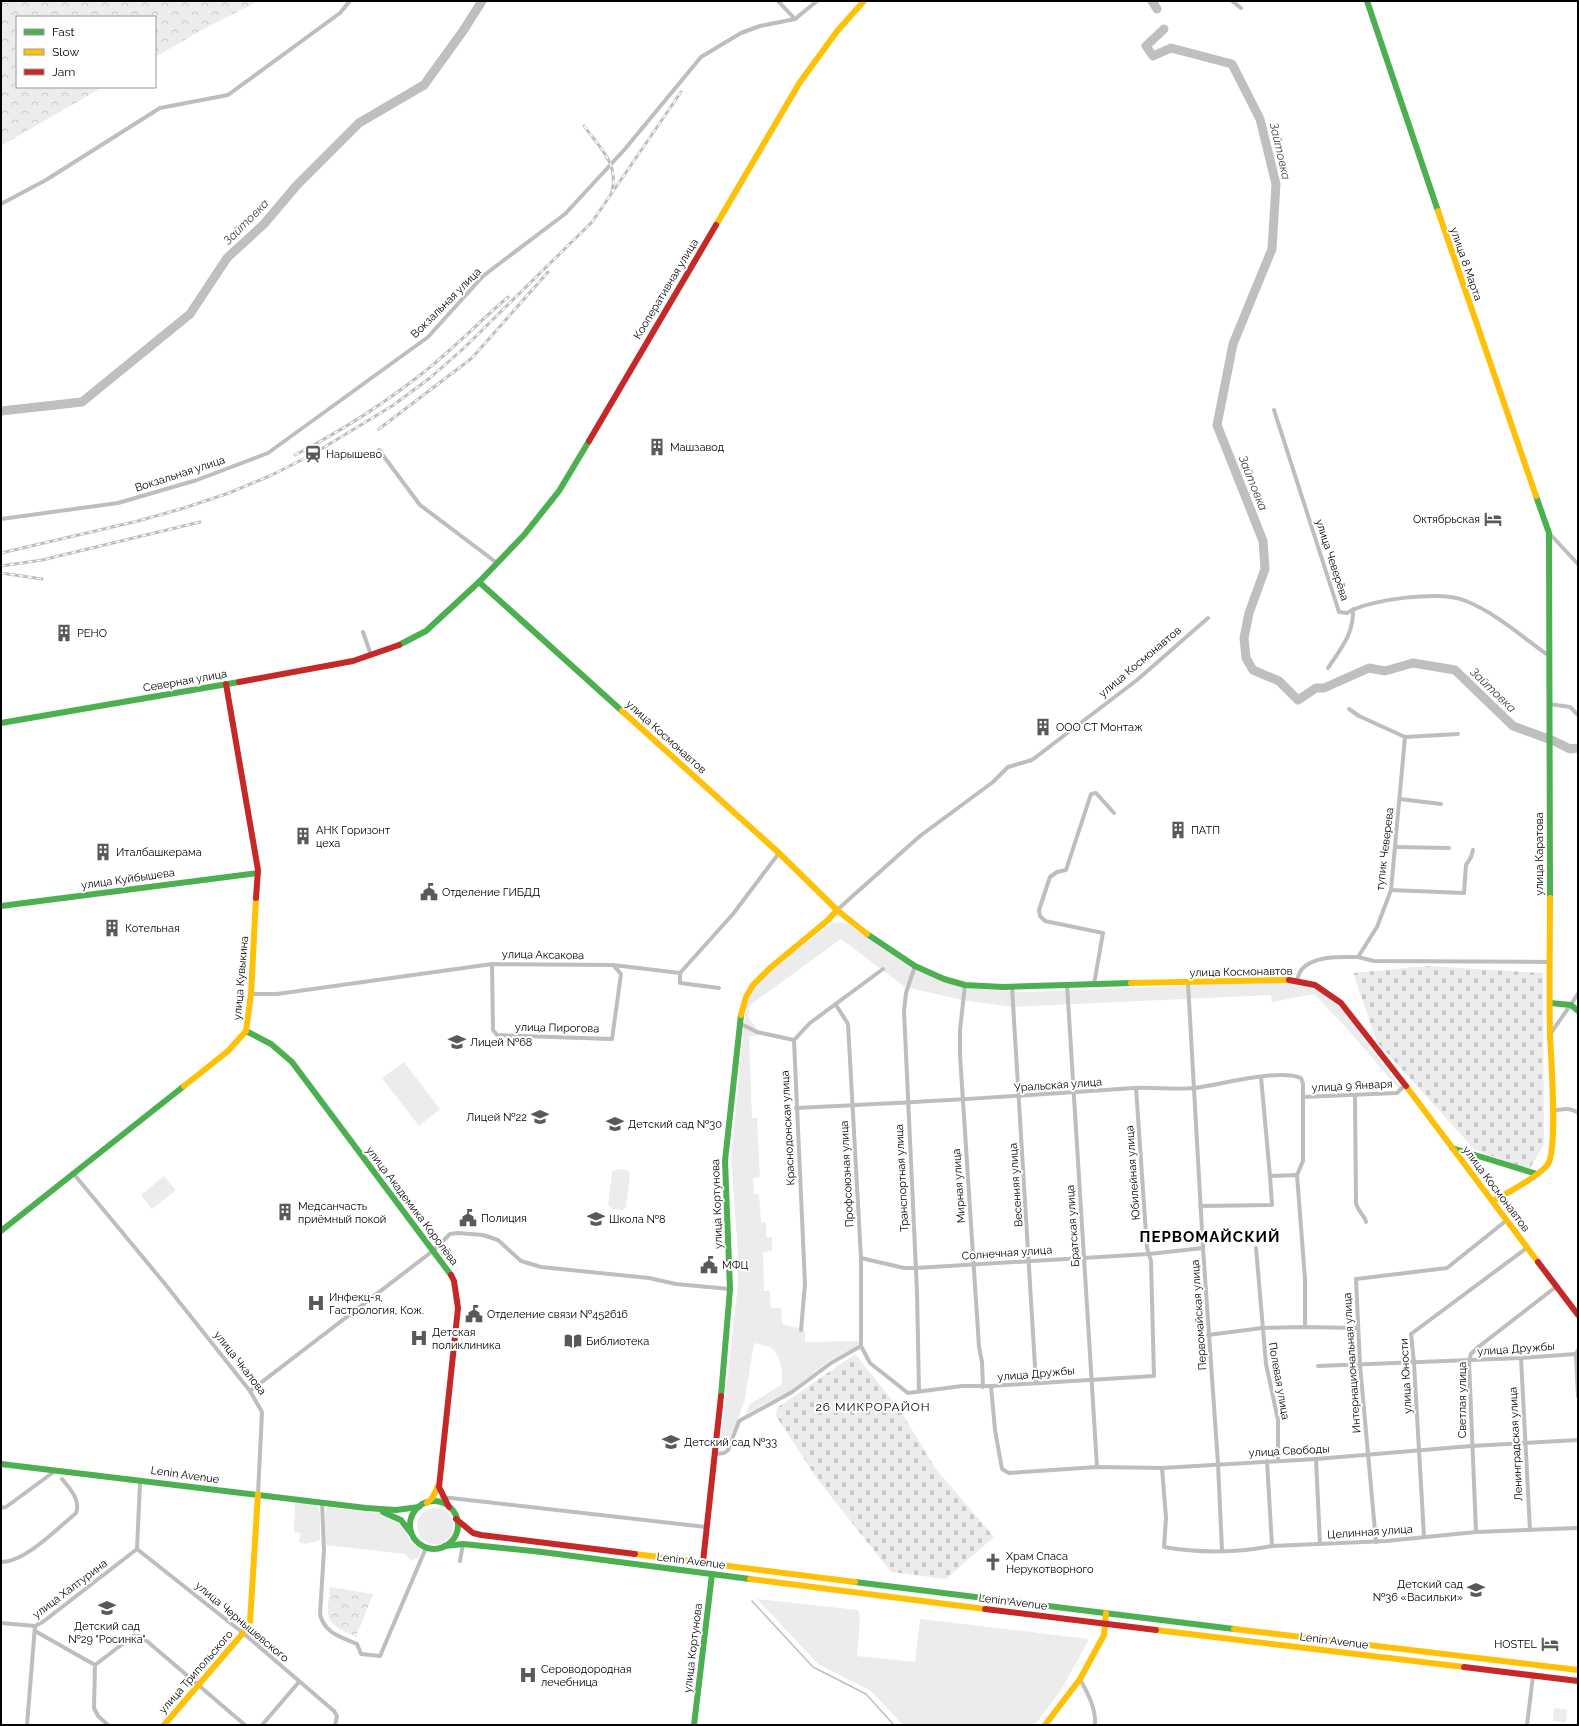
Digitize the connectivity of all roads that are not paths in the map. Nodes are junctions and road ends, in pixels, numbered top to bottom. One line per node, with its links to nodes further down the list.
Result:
1 (350, 1): 9 (street)
2 (778, 1): 8 (street)
3 (817, 1): 8 (street, Вокзальная улица)
4 (864, 1): 14 (main road, Кооперативная улица)
5 (1232, 1): 7 (street)
6 (1367, 1): 13 (main road, улица 8 Марта)
7 (1241, 8)
8 (795, 19): 12 (street, Вокзальная улица)
9 (1, 204)
10 (1274, 410): 17 (street, улица Чеверёва)
11 (379, 450): 14 (street)
12 (1, 519)
13 (1549, 533): 15 (street); 21 (main road, улица Каратова)
14 (498, 563): 16 (main road, Кооперативная улица)
15 (1578, 564)
16 (480, 582): 20 (main road, Северная улица); 36 (main road, улица Космонавтов)
17 (1353, 609): 21 (street, улица Чеверёва); 22 (street)
18 (1208, 618): 40 (street, улица Космонавтов)
19 (363, 632): 20 (street)
20 (371, 655): 23 (main road, Северная улица)
21 (1548, 655): 24 (main road, улица Каратова)
22 (1328, 668)
23 (226, 684): 27 (main road, Северная улица); 37 (main road, улица Кувыкина)
24 (1549, 704): 26 (street); 42 (main road, улица Каратова)
25 (1349, 709): 29 (street)
26 (1578, 715)
27 (1, 723)
28 (1458, 734): 29 (street)
29 (1405, 737): 30 (street, тупик Чеверева)
30 (1400, 800): 31 (street); 33 (street, тупик Чеверева)
31 (1441, 804)
32 (1114, 813): 52 (street)
33 (1396, 847): 34 (street); 38 (street, тупик Чеверева)
34 (1448, 848)
35 (1473, 850): 38 (street)
36 (779, 853): 40 (main road, улица Космонавтов); 47 (street)
37 (258, 873): 39 (main road, улица Куйбышева); 55 (main road, улица Кувыкина)
38 (1392, 890): 41 (street, тупик Чеверева)
39 (1, 906)
40 (837, 910): 45 (main road, улица Космонавтов); 61 (main road, улица Кортунова)
41 (1358, 957): 42 (street); 48 (street)
42 (1550, 962): 57 (main road, улица Каратова)
43 (492, 964): 44 (street, улица Аксакова); 44 (street, улица Пирогова); 55 (street, улица Аксакова)
44 (613, 965): 47 (street, улица Аксакова)
45 (915, 966): 50 (main road, улица Космонавтов); 74 (street, Транспортная улица)
46 (883, 969): 58 (street)
47 (680, 973): 54 (street)
48 (1297, 980): 49 (main road, улица Космонавтов); 66 (main road, улица Космонавтов)
49 (1188, 983): 52 (main road, улица Космонавтов); 68 (street, Первомайская улица)
50 (965, 984): 53 (main road, улица Космонавтов); 73 (street, Мирная улица)
51 (1067, 984): 52 (main road, улица Космонавтов); 53 (main road, улица Космонавтов); 69 (street, Братская улица)
52 (1094, 984)
53 (1012, 987): 71 (street, Весенняя улица)
54 (719, 988)
55 (251, 994): 62 (main road, улица Кувыкина)
56 (1578, 994): 59 (street)
57 (1550, 1003): 59 (main road); 63 (main road, улица Каратова)
58 (836, 1005): 64 (street); 75 (street, Профсоюзная улица)
59 (1571, 1005): 60 (main road); 63 (street)
60 (1578, 1011)
61 (740, 1023): 64 (street); 100 (main road, улица Кортунова)
62 (246, 1031): 80 (main road, улица Кувыкина); 92 (main road, улица Академика Королёва)
63 (1550, 1033): 77 (main road, улица Каратова)
64 (794, 1040): 76 (street, Краснодонская улица)
65 (1261, 1077): 68 (street, Уральская улица); 72 (street, Уральская улица); 83 (street)
66 (1405, 1085): 70 (street, улица 9 Января); 79 (main road, улица Космонавтов)
67 (1136, 1088): 68 (street, Уральская улица); 69 (street, Уральская улица); 93 (street, Юбилейная улица)
68 (1193, 1088): 85 (street, Первомайская улица)
69 (1074, 1093): 71 (street, Уральская улица); 95 (street, Братская улица)
70 (1355, 1096): 72 (street, улица 9 Января); 87 (street)
71 (1019, 1097): 73 (street, Уральская улица); 96 (street, Весенняя улица)
72 (1303, 1098): 82 (street, улица 9 Января)
73 (963, 1100): 74 (street, Уральская улица); 97 (street, Мирная улица)
74 (907, 1102): 75 (street, Уральская улица); 98 (street, Транспортная улица)
75 (852, 1105): 76 (street, Уральская улица); 94 (street, Профсоюзная улица)
76 (796, 1108): 105 (street, Краснодонская улица)
77 (1553, 1110): 78 (street); 81 (main road, улица Каратова)
78 (1578, 1113)
79 (1452, 1148): 81 (main road); 84 (main road, улица Космонавтов)
80 (73, 1173): 88 (main road, улица Кувыкина); 119 (street, улица Чкалова)
81 (1537, 1174): 84 (main road, улица Каратова)
82 (1297, 1175): 83 (street); 102 (street, улица 9 Января)
83 (1270, 1176): 85 (street)
84 (1493, 1201): 86 (main road, улица Космонавтов)
85 (1200, 1206): 90 (street, Первомайская улица)
86 (1507, 1220): 89 (main road, улица Космонавтов); 104 (street, Интернациональная улица)
87 (1366, 1222)
88 (1, 1231)
89 (1528, 1247): 99 (main road, улица Космонавтов); 111 (street, улица Юности)
90 (1203, 1248): 93 (street, Солнечная улица); 106 (street, Первомайская улица)
91 (1256, 1248): 103 (street, Полевая улица)
92 (434, 1250): 100 (street); 119 (street); 136 (main road, улица Академика Королёва)
93 (1149, 1254): 95 (street, Солнечная улица); 114 (street, Юбилейная улица)
94 (861, 1258): 98 (street, Солнечная улица); 107 (street, Профсоюзная улица)
95 (1084, 1258): 96 (street, Солнечная улица); 115 (street, Братская улица)
96 (1030, 1261): 97 (street, Солнечная улица); 116 (street, Весенняя улица)
97 (974, 1264): 98 (street, Солнечная улица); 118 (street, Мирная улица)
98 (916, 1268): 120 (street, Транспортная улица)
99 (1557, 1286): 101 (main road, улица Космонавтов); 110 (street, Светлая улица)
100 (730, 1289): 126 (main road, улица Кортунова)
101 (1578, 1315)
102 (1305, 1326): 103 (street); 104 (street)
103 (1262, 1328): 106 (street); 129 (street, Полевая улица)
104 (1358, 1328): 112 (street, Интернациональная улица)
105 (801, 1330)
106 (1208, 1335): 132 (street, Первомайская улица)
107 (861, 1346): 120 (street, улица Дружбы); 126 (street)
108 (1577, 1352): 109 (street, улица Дружбы); 121 (street)
109 (1521, 1358): 110 (street, улица Дружбы); 123 (street, Ленинградская улица)
110 (1469, 1361): 111 (street, улица Дружбы); 124 (street, Светлая улица)
111 (1414, 1363): 112 (street, улица Дружбы); 125 (street, улица Юности)
112 (1360, 1365): 113 (street, улица Дружбы); 127 (street, Интернациональная улица)
113 (1318, 1366)
114 (1154, 1376): 115 (street, улица Дружбы)
115 (1092, 1378): 116 (street, улица Дружбы); 133 (street, Братская улица)
116 (1036, 1383): 117 (street, улица Дружбы)
117 (991, 1386): 118 (street, улица Дружбы); 133 (street, улица Свободы)
118 (983, 1387): 120 (street, улица Дружбы)
119 (250, 1391): 139 (street, улица Чкалова)
120 (919, 1391)
121 (1578, 1396)
122 (1578, 1440): 123 (street, улица Свободы)
123 (1525, 1443): 124 (street, улица Свободы); 150 (street, Ленинградская улица)
124 (1471, 1446): 125 (street, улица Свободы); 151 (street, Светлая улица)
125 (1419, 1451): 127 (street, улица Свободы); 153 (street, улица Юности)
126 (715, 1454): 148 (main road, улица Кортунова)
127 (1368, 1455): 128 (street, улица Свободы); 154 (street, Интернациональная улица)
128 (1316, 1459): 129 (street, улица Свободы); 156 (street)
129 (1278, 1460): 130 (street, улица Свободы)
130 (1267, 1461): 132 (street, улица Свободы); 158 (street)
131 (1, 1464): 135 (main road, Lenin Avenue)
132 (1218, 1464): 134 (street, улица Свободы); 161 (street, Первомайская улица)
133 (1097, 1467): 134 (street, улица Свободы)
134 (1162, 1468): 161 (street, Целинная улица)
135 (56, 1470): 139 (main road, Lenin Avenue); 145 (street)
136 (439, 1477): 140 (main road, улица Академика Королёва); 142 (main road)
137 (62, 1479): 163 (street)
138 (140, 1483): 160 (street)
139 (258, 1494): 141 (main road, Lenin Avenue); 173 (main road, улица Чкалова)
140 (442, 1497): 144 (main road, улица Академика Королёва); 148 (street)
141 (322, 1502): 146 (main road, Lenin Avenue); 159 (street)
142 (427, 1503): 143 (main road); 144 (main road)
143 (419, 1507): 146 (main road, Lenin Avenue); 152 (main road)
144 (449, 1507): 147 (main road)
145 (1, 1508)
146 (366, 1508): 152 (main road, Lenin Avenue)
147 (456, 1519): 157 (main road); 164 (main road, Lenin Avenue)
148 (706, 1527): 164 (main road, улица Кортунова)
149 (1578, 1528): 150 (street, Целинная улица)
150 (1530, 1530): 151 (street, Целинная улица)
151 (1476, 1532): 153 (street, Целинная улица)
152 (412, 1534): 159 (main road)
153 (1424, 1537): 154 (street, Целинная улица)
154 (1376, 1542): 156 (street, Целинная улица)
155 (463, 1544): 157 (main road, Lenin Avenue); 162 (street); 166 (main road, Lenin Avenue)
156 (1320, 1544): 158 (street, Целинная улица)
157 (445, 1546): 159 (main road)
158 (1272, 1546): 161 (street, Целинная улица)
159 (426, 1548)
160 (137, 1549): 171 (street, улица Халтурина); 173 (street, улица Чернышевского)
161 (1222, 1550)
162 (460, 1561)
163 (1, 1562)
164 (703, 1562): 165 (main road, Lenin Avenue); 166 (main road, улица Кортунова)
165 (714, 1563): 167 (main road, улица Кортунова); 168 (main road, Lenin Avenue)
166 (702, 1572): 167 (main road, Lenin Avenue)
167 (712, 1574): 170 (main road, Lenin Avenue); 189 (main road, улица Кортунова)
168 (1106, 1613): 170 (main road); 174 (main road, Lenin Avenue)
169 (1, 1623): 171 (street)
170 (1106, 1624): 175 (main road, Lenin Avenue); 179 (main road)
171 (35, 1626): 172 (street, улица Халтурина)
172 (35, 1631): 176 (street); 183 (street, улица Халтурина)
173 (242, 1633): 181 (street, улица Чернышевского); 182 (main road, улица Трипольского)
174 (1426, 1652): 175 (main road); 177 (main road, Lenin Avenue)
175 (1425, 1662): 178 (main road, Lenin Avenue)
176 (95, 1665): 182 (street); 184 (street)
177 (1578, 1670)
178 (1533, 1676): 180 (main road, Lenin Avenue); 192 (street)
179 (1080, 1679): 190 (main road); 191 (street)
180 (1578, 1681)
181 (299, 1682): 187 (street); 188 (street, улица Чернышевского)
182 (198, 1684): 185 (main road, улица Трипольского); 186 (street)
183 (26, 1725)
184 (108, 1725)
185 (164, 1725)
186 (245, 1725)
187 (262, 1725)
188 (335, 1725)
189 (694, 1725)
190 (1045, 1725)
191 (1095, 1725)
192 (1527, 1725)

